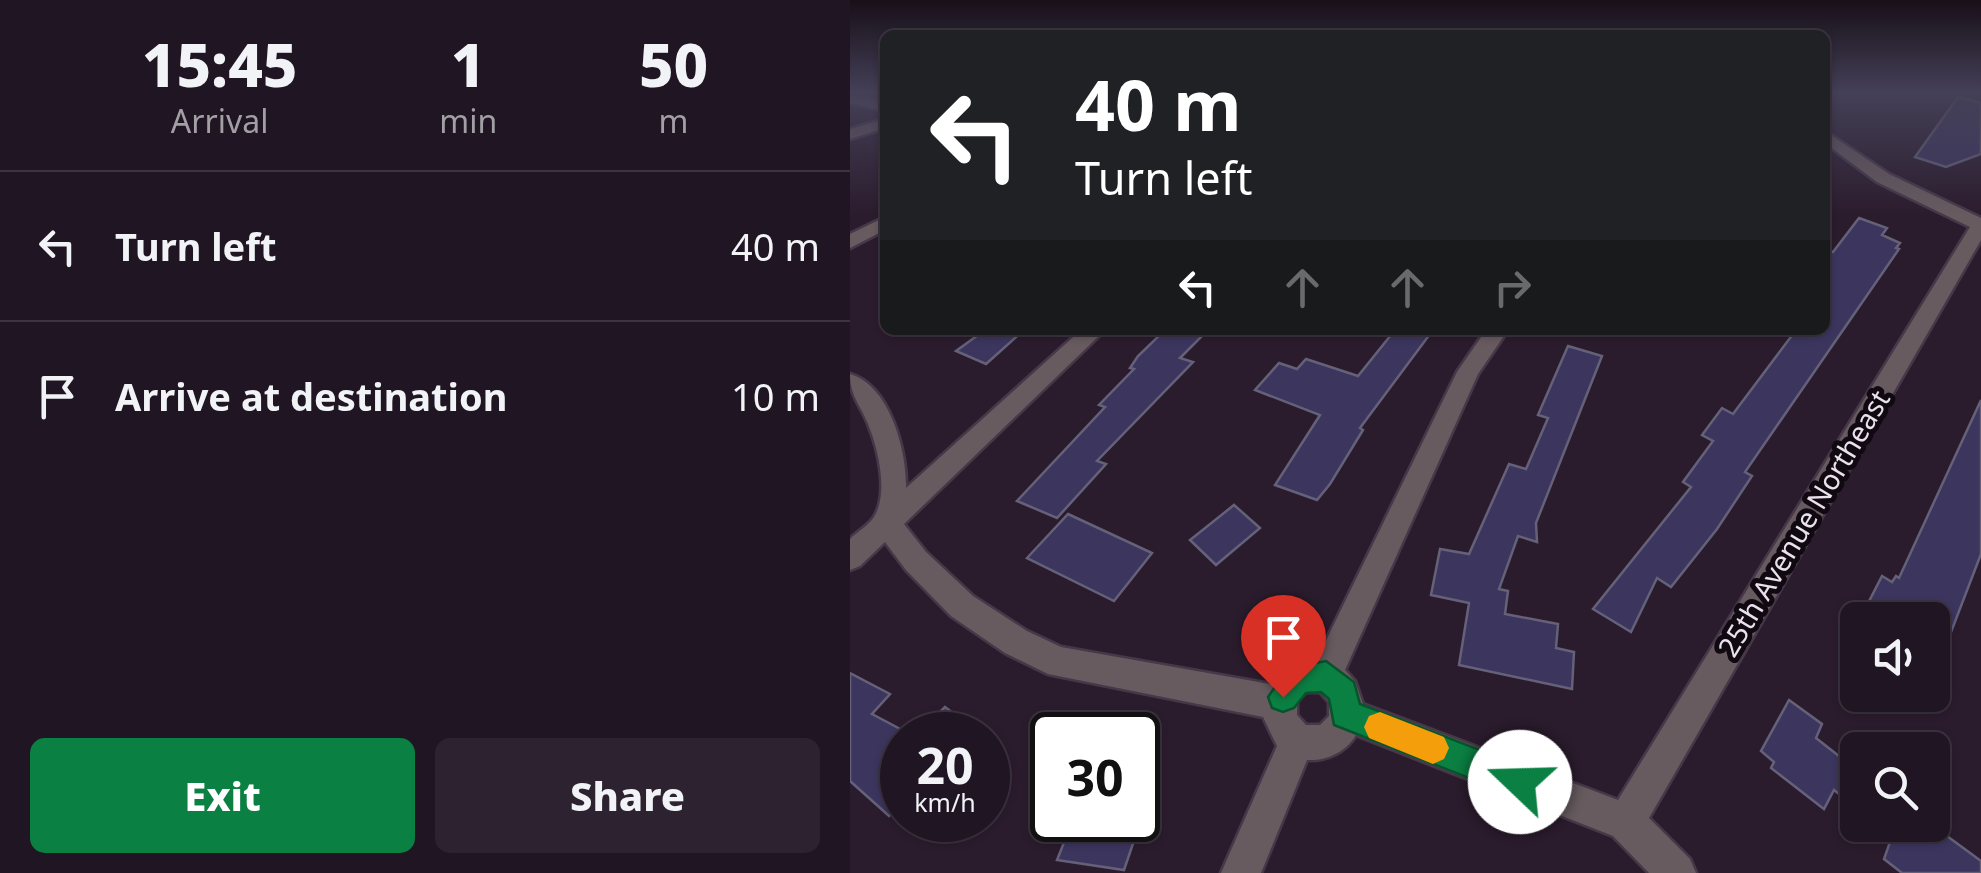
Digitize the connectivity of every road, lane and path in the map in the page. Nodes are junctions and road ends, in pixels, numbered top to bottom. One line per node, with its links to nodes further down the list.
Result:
1 (1830, 140): 2 (street)
2 (1981, 224): 14 (street, 25th Avenue Northeast)
3 (880, 225): 4 (street)
4 (850, 242)
5 (1089, 335): 8 (street)
6 (1494, 335): 10 (street)
7 (850, 382): 8 (street)
8 (887, 523): 9 (street); 11 (street)
9 (850, 557)
10 (1326, 676): 11 (street); 12 (street)
11 (1281, 703): 13 (street)
12 (1345, 714): 13 (street); 14 (street)
13 (1298, 741): 15 (street)
14 (1626, 822): 16 (street)
15 (1241, 873)
16 (1676, 873)

